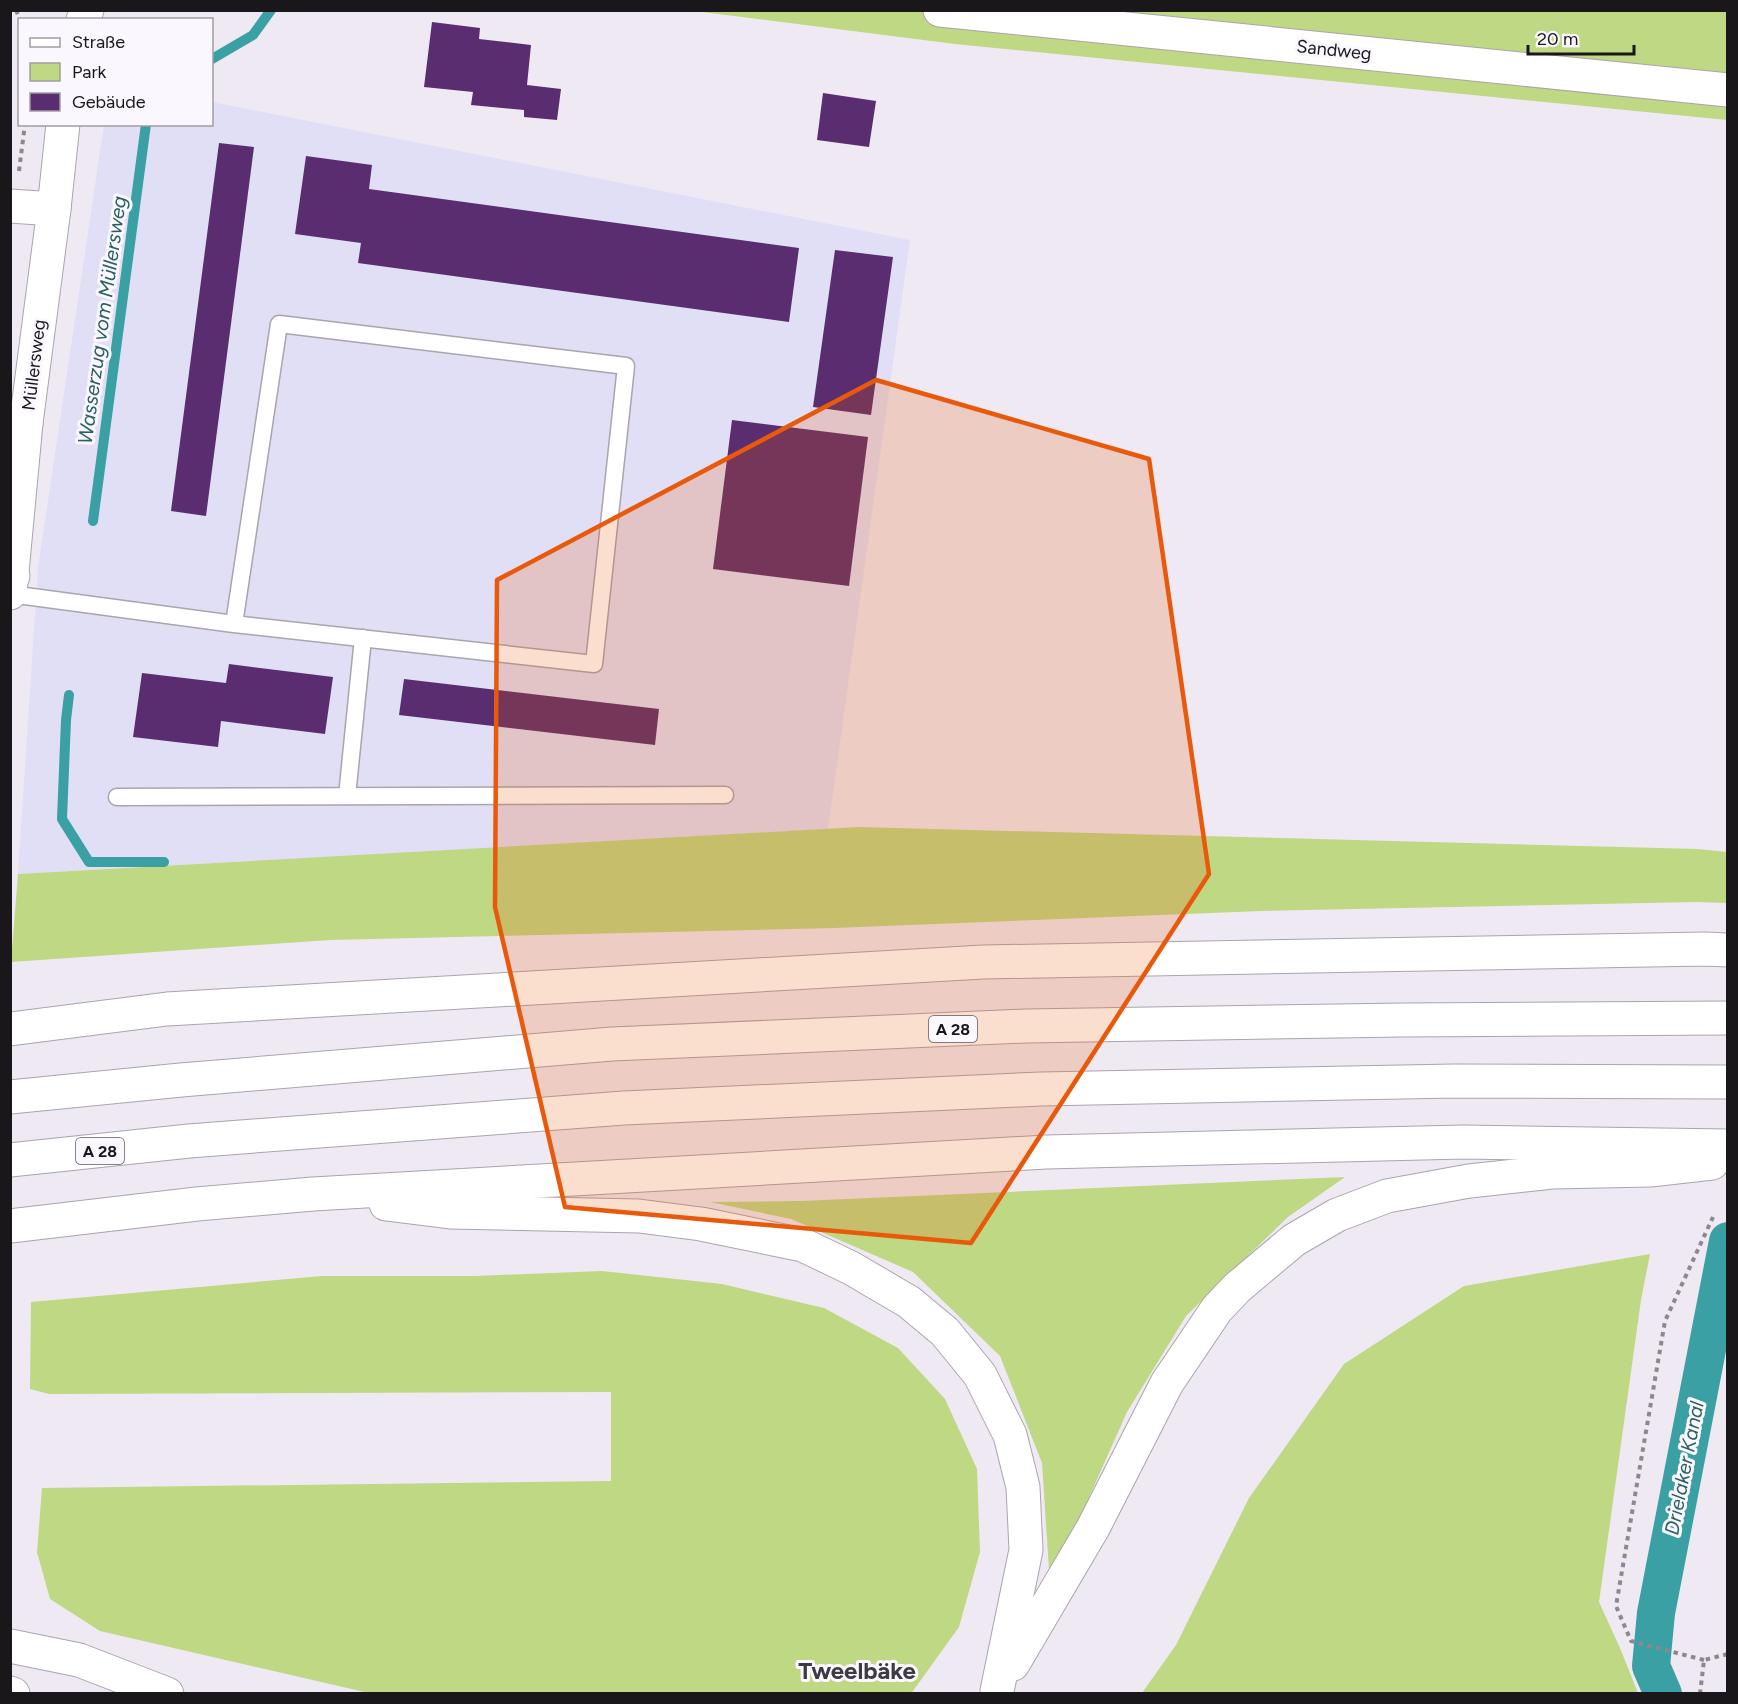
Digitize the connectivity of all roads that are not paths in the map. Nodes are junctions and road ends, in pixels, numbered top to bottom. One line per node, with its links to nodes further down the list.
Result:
1 (940, 10): 2 (main road, Sandweg)
2 (1728, 90)
3 (63, 126): 5 (main road, Müllersweg)
4 (10, 206): 5 (main road)
5 (54, 209): 6 (main road, Müllersweg)
6 (18, 429): 7 (main road, Müllersweg)
7 (11, 585): 8 (lane)
8 (234, 624): 9 (lane); 9 (lane)
9 (363, 638): 11 (lane)
10 (725, 795): 11 (lane)
11 (348, 796): 12 (lane)
12 (117, 797)
13 (1728, 950): 15 (main road)
14 (1728, 1018): 17 (main road, A 28)
15 (10, 1029)
16 (1728, 1082): 19 (main road, A 28)
17 (10, 1097)
18 (1728, 1146): 21 (main road)
19 (10, 1160)
20 (1728, 1162): 24 (main road)
21 (313, 1194): 22 (main road); 24 (main road)
22 (10, 1226)
23 (10, 1646): 25 (main road)
24 (996, 1692)
25 (167, 1694)

